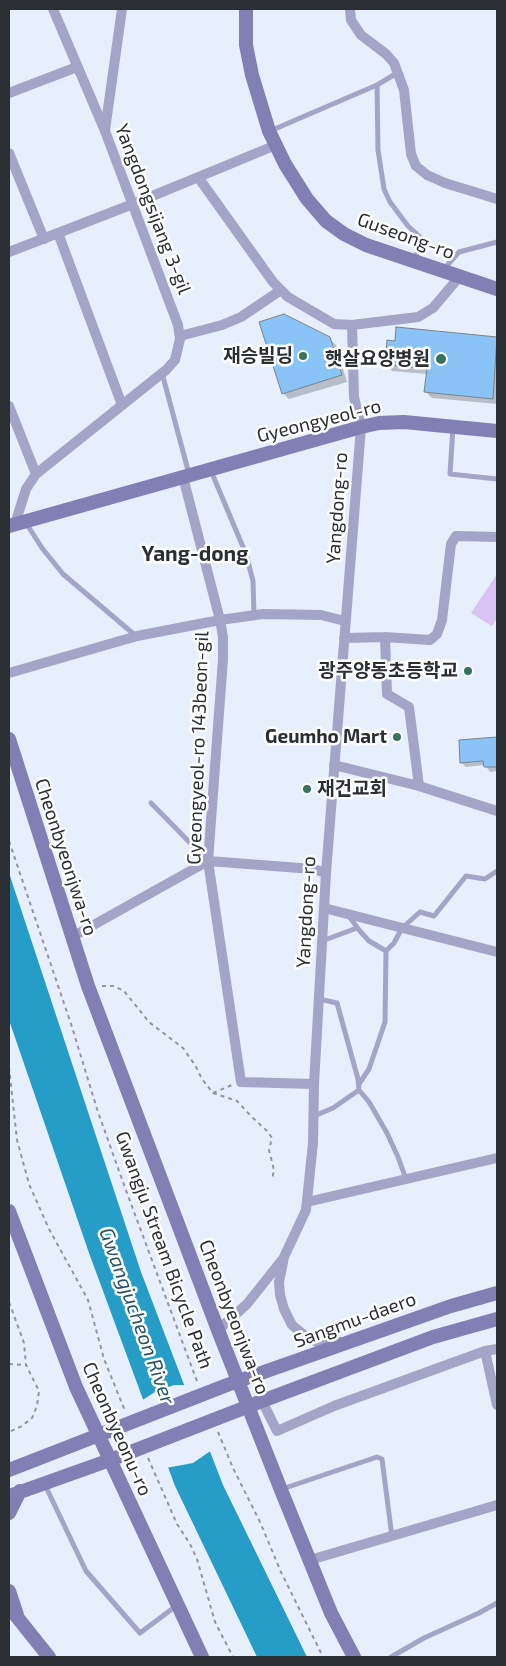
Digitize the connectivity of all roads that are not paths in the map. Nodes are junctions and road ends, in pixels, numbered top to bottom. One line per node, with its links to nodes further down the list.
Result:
1 (53, 9): 5 (street, Yangdongsijang 3-gil)
2 (122, 9): 9 (street)
3 (246, 9): 10 (street, Guseong-ro)
4 (350, 9): 6 (street)
5 (77, 67): 8 (street); 9 (street, Yangdongsijang 3-gil)
6 (397, 73): 7 (lane); 14 (street)
7 (377, 85): 10 (lane); 20 (lane)
8 (9, 93)
9 (105, 131): 15 (street, Yangdongsijang 3-gil)
10 (270, 131): 11 (street, Guseong-ro)
11 (276, 145): 13 (street); 20 (street, Guseong-ro)
12 (9, 153): 17 (street)
13 (198, 177): 15 (street); 24 (street)
14 (497, 199)
15 (133, 204): 16 (street); 26 (street, Yangdongsijang 3-gil)
16 (58, 233): 17 (street); 28 (street)
17 (44, 239): 19 (street)
18 (497, 242): 21 (lane)
19 (9, 252)
20 (415, 261): 21 (street, Guseong-ro)
21 (442, 270): 22 (street, Guseong-ro)
22 (460, 276): 23 (street, Guseong-ro); 25 (street)
23 (497, 289)
24 (281, 290): 25 (street); 26 (street)
25 (352, 325): 31 (street, Yangdong-ro)
26 (180, 336): 27 (street, Yangdongsijang 3-gil)
27 (162, 373): 28 (street, Yangdongsijang 3-gil); 35 (lane)
28 (122, 405): 34 (street, Yangdongsijang 3-gil)
29 (9, 406): 34 (street)
30 (453, 426): 31 (street, Gyeongyeol-ro); 32 (street, Gyeongyeol-ro); 36 (lane)
31 (361, 427): 33 (street, Gyeongyeol-ro); 41 (street, Yangdong-ro)
32 (497, 431)
33 (210, 469): 35 (street, Gyeongyeol-ro); 39 (lane)
34 (36, 474): 37 (street)
35 (186, 476): 37 (street, Gyeongyeol-ro); 40 (street, Gyeongyeol-ro 143beon-gil)
36 (497, 479)
37 (16, 524): 42 (lane)
38 (497, 537): 43 (street)
39 (254, 615): 40 (street); 41 (street)
40 (220, 620): 42 (street); 51 (street, Gyeongyeol-ro 143beon-gil)
41 (345, 622): 44 (street, Yangdong-ro)
42 (137, 636): 45 (street)
43 (385, 637): 44 (street); 48 (street)
44 (344, 638): 47 (street, Yangdong-ro)
45 (9, 673)
46 (9, 739): 58 (street, Cheonbyeonjwa-ro)
47 (334, 765): 48 (street); 53 (street, Yangdong-ro)
48 (419, 786): 50 (street)
49 (151, 803): 51 (lane)
50 (497, 811)
51 (208, 861): 53 (street); 58 (street); 63 (street, Gyeongyeol-ro 143beon-gil)
52 (497, 871): 57 (lane)
53 (326, 873): 54 (street, Yangdong-ro)
54 (324, 908): 55 (street); 59 (street, Yangdong-ro)
55 (348, 915): 56 (lane); 57 (street)
56 (357, 928): 59 (lane); 60 (lane)
57 (402, 928): 60 (lane); 61 (street)
58 (72, 937): 73 (street, Cheonbyeonjwa-ro)
59 (322, 941): 62 (street, Yangdong-ro)
60 (386, 951): 64 (lane)
61 (497, 952)
62 (319, 999): 63 (street, Yangdong-ro); 64 (lane)
63 (314, 1084): 65 (street, Yangdong-ro)
64 (359, 1087): 65 (lane); 67 (lane)
65 (313, 1116): 68 (street, Yangdong-ro)
66 (497, 1158): 67 (street)
67 (406, 1180): 68 (street)
68 (308, 1202): 70 (street, Yangdong-ro)
69 (9, 1211): 80 (street, Cheonbyeonu-ro)
70 (284, 1257): 73 (street); 74 (street, Yangdong-ro)
71 (497, 1293): 74 (street, Sangmu-daero)
72 (497, 1319): 78 (street)
73 (218, 1330): 77 (street, Cheonbyeonjwa-ro)
74 (354, 1341): 77 (street, Sangmu-daero)
75 (497, 1349): 76 (street)
76 (485, 1352): 78 (street); 79 (street)
77 (233, 1384): 78 (street, Cheonbyeonjwa-ro); 80 (street, Sangmu-daero)
78 (255, 1404): 81 (street); 84 (street, Cheonbyeonjwa-ro)
79 (497, 1405)
80 (100, 1436): 81 (street, Cheonbyeonu-ro); 82 (street)
81 (110, 1460): 83 (street); 92 (street, Cheonbyeonu-ro)
82 (9, 1470)
83 (45, 1484): 85 (street); 92 (lane)
84 (281, 1490): 88 (lane); 89 (street, Cheonbyeonjwa-ro)
85 (14, 1494): 87 (street)
86 (497, 1506): 88 (street)
87 (9, 1513)
88 (392, 1537): 89 (street)
89 (310, 1560): 96 (street, Cheonbyeonjwa-ro)
90 (9, 1591): 93 (street)
91 (497, 1603): 97 (lane)
92 (177, 1605): 95 (street, Cheonbyeonu-ro)
93 (13, 1613): 94 (street)
94 (50, 1657)
95 (202, 1657)
96 (354, 1657)
97 (391, 1657)

